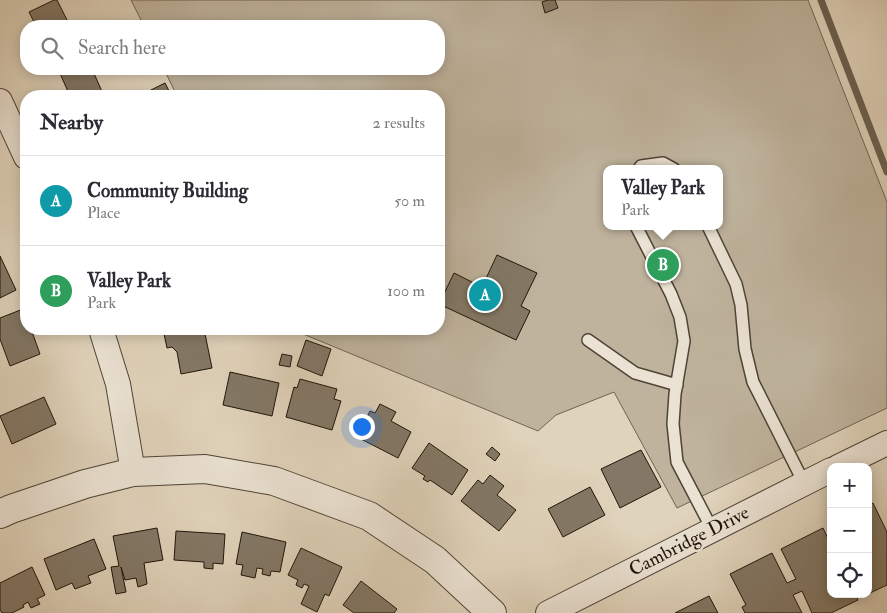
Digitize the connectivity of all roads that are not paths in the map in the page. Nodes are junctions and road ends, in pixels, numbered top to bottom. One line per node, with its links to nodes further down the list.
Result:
1 (0, 102): 2 (street)
2 (20, 144)
3 (648, 165): 4 (lane)
4 (667, 165)
5 (638, 230): 9 (lane)
6 (710, 230): 14 (lane)
7 (103, 335): 12 (street)
8 (588, 340): 9 (lane)
9 (677, 385): 16 (lane)
10 (886, 446): 11 (street)
11 (847, 463)
12 (133, 472): 15 (street); 17 (street)
13 (827, 472): 14 (street, Cambridge Drive)
14 (804, 483): 16 (street, Cambridge Drive)
15 (0, 514)
16 (712, 529): 18 (street, Cambridge Drive)
17 (492, 613)
18 (548, 613)

